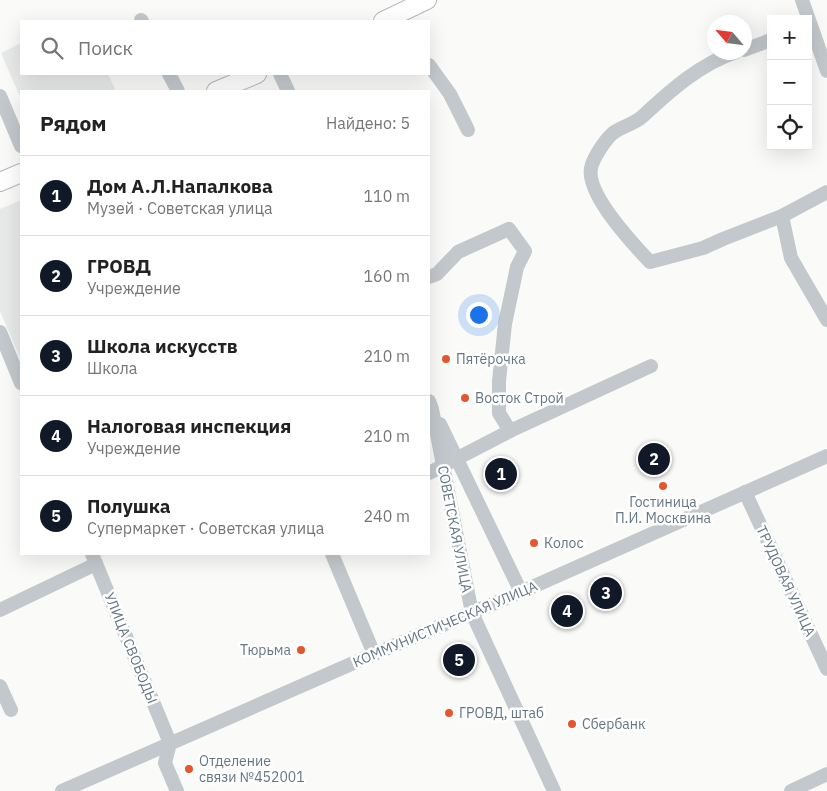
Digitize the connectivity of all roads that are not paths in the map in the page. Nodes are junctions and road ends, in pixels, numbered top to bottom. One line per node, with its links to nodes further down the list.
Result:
1 (427, 0): 3 (main road)
2 (802, 10): 4 (street)
3 (384, 20)
4 (821, 39): 9 (street)
5 (767, 41): 6 (street)
6 (752, 47)
7 (719, 60): 22 (street)
8 (430, 66): 17 (street)
9 (827, 72)
10 (170, 75): 13 (street)
11 (255, 75): 14 (main road)
12 (280, 75): 15 (street)
13 (177, 90)
14 (218, 90)
15 (288, 90)
16 (0, 96): 18 (street)
17 (468, 130)
18 (20, 144)
19 (20, 173): 20 (main road)
20 (0, 182)
21 (827, 192): 22 (street)
22 (782, 216): 24 (street)
23 (430, 277): 29 (street)
24 (827, 320)
25 (0, 332): 27 (street)
26 (651, 366): 29 (street)
27 (20, 381)
28 (430, 407): 31 (street); 32 (street, СОВЕТСКАЯ УЛИЦА)
29 (510, 432): 31 (street)
30 (827, 456): 34 (street, КОММУНИСТИЧЕСКАЯ УЛИЦА)
31 (458, 459): 32 (street); 37 (street)
32 (443, 467): 33 (street); 39 (street, СОВЕТСКАЯ УЛИЦА)
33 (430, 474)
34 (745, 492): 37 (street, КОММУНИСТИЧЕСКАЯ УЛИЦА); 40 (street, ТРУДОВАЯ УЛИЦА)
35 (332, 555): 41 (street)
36 (94, 559): 38 (street); 45 (street, УЛИЦА СВОБОДЫ)
37 (521, 592): 39 (street, КОММУНИСТИЧЕСКАЯ УЛИЦА)
38 (0, 610)
39 (472, 613): 41 (street, КОММУНИСТИЧЕСКАЯ УЛИЦА); 49 (street, СОВЕТСКАЯ УЛИЦА)
40 (821, 642): 42 (street, ТРУДОВАЯ УЛИЦА)
41 (374, 654): 45 (street, КОММУНИСТИЧЕСКАЯ УЛИЦА)
42 (827, 668)
43 (0, 686): 44 (street)
44 (11, 710)
45 (170, 743): 47 (street, КОММУНИСТИЧЕСКАЯ УЛИЦА); 48 (street)
46 (827, 774): 50 (street)
47 (62, 791)
48 (177, 791)
49 (554, 791)
50 (791, 791)

